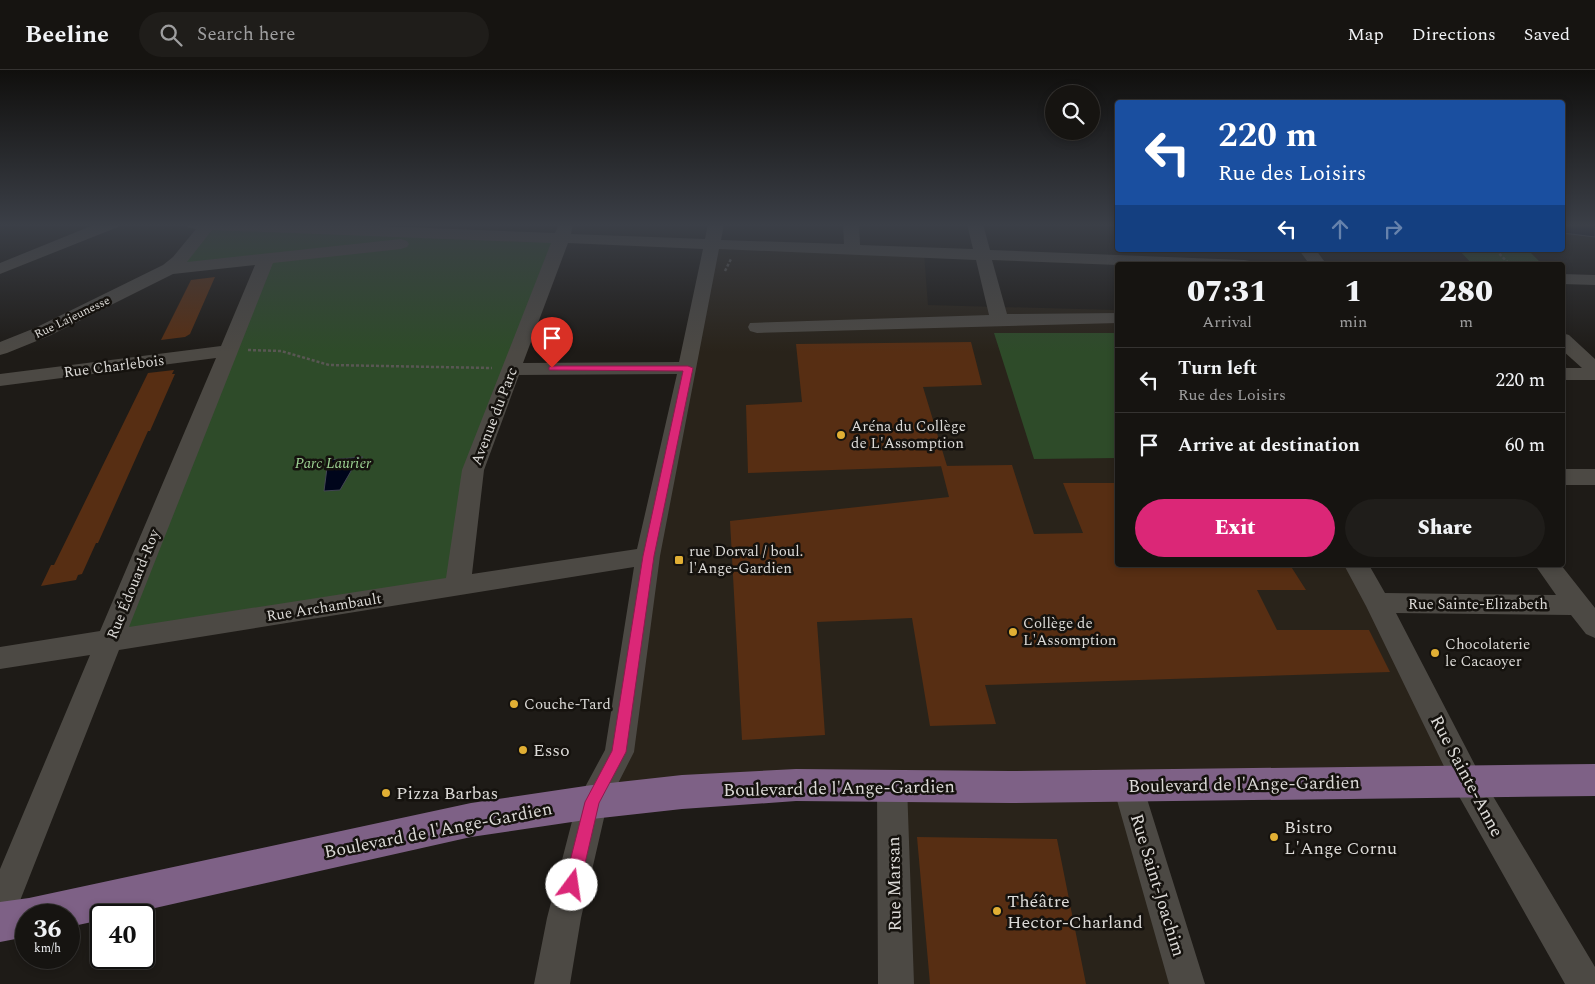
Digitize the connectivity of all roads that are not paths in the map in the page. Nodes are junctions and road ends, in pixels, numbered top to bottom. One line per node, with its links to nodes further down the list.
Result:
1 (172, 267): 7 (street, Rue Lajeunesse)
2 (192, 267): 7 (street, Rue Lajeunesse)
3 (263, 267): 16 (street, Rue Édouard-Roy)
4 (551, 267): 17 (street, Avenue du Parc)
5 (707, 267): 18 (street)
6 (986, 267): 11 (street)
7 (169, 269): 13 (street, Rue Lajeunesse)
8 (1565, 279): 9 (street)
9 (1595, 280)
10 (1115, 318): 11 (street)
11 (999, 320): 12 (street)
12 (757, 327)
13 (42, 332): 15 (street, Rue Lajeunesse); 22 (street)
14 (1565, 342): 19 (street)
15 (0, 349)
16 (228, 351): 22 (street, Rue Charlebois); 33 (street, Rue Édouard-Roy)
17 (513, 368): 18 (street); 29 (street, Avenue du Parc)
18 (688, 368): 26 (street)
19 (1595, 370)
20 (1565, 374): 21 (street)
21 (1595, 374)
22 (5, 379): 23 (street)
23 (0, 396)
24 (1565, 477): 25 (street)
25 (1595, 477)
26 (648, 556): 29 (street, Rue Archambault); 39 (street)
27 (1357, 567): 30 (street, Rue Sainte-Anne)
28 (1549, 567): 31 (street)
29 (458, 586): 33 (street, Rue Archambault)
30 (1378, 604): 31 (street, Rue Sainte-Elizabeth); 36 (street, Rue Sainte-Anne)
31 (1578, 605): 32 (street)
32 (1595, 627)
33 (110, 641): 34 (street, Rue Archambault); 41 (street, Rue Édouard-Roy)
34 (0, 658)
35 (1595, 780): 36 (main road, Boulevard de l'Ange-Gardien)
36 (1467, 781): 38 (main road, Boulevard de l'Ange-Gardien); 47 (street, Rue Sainte-Anne)
37 (892, 785): 38 (main road, Boulevard de l'Ange-Gardien); 39 (main road, Boulevard de l'Ange-Gardien); 45 (street, Rue Marsan)
38 (1128, 786): 46 (street, Rue Saint-Joachim)
39 (592, 802): 40 (main road, Boulevard de l'Ange-Gardien); 44 (street)
40 (80, 905)
41 (0, 909)
42 (15, 919): 43 (main road)
43 (0, 922)
44 (552, 984)
45 (896, 984)
46 (1187, 984)
47 (1585, 984)

